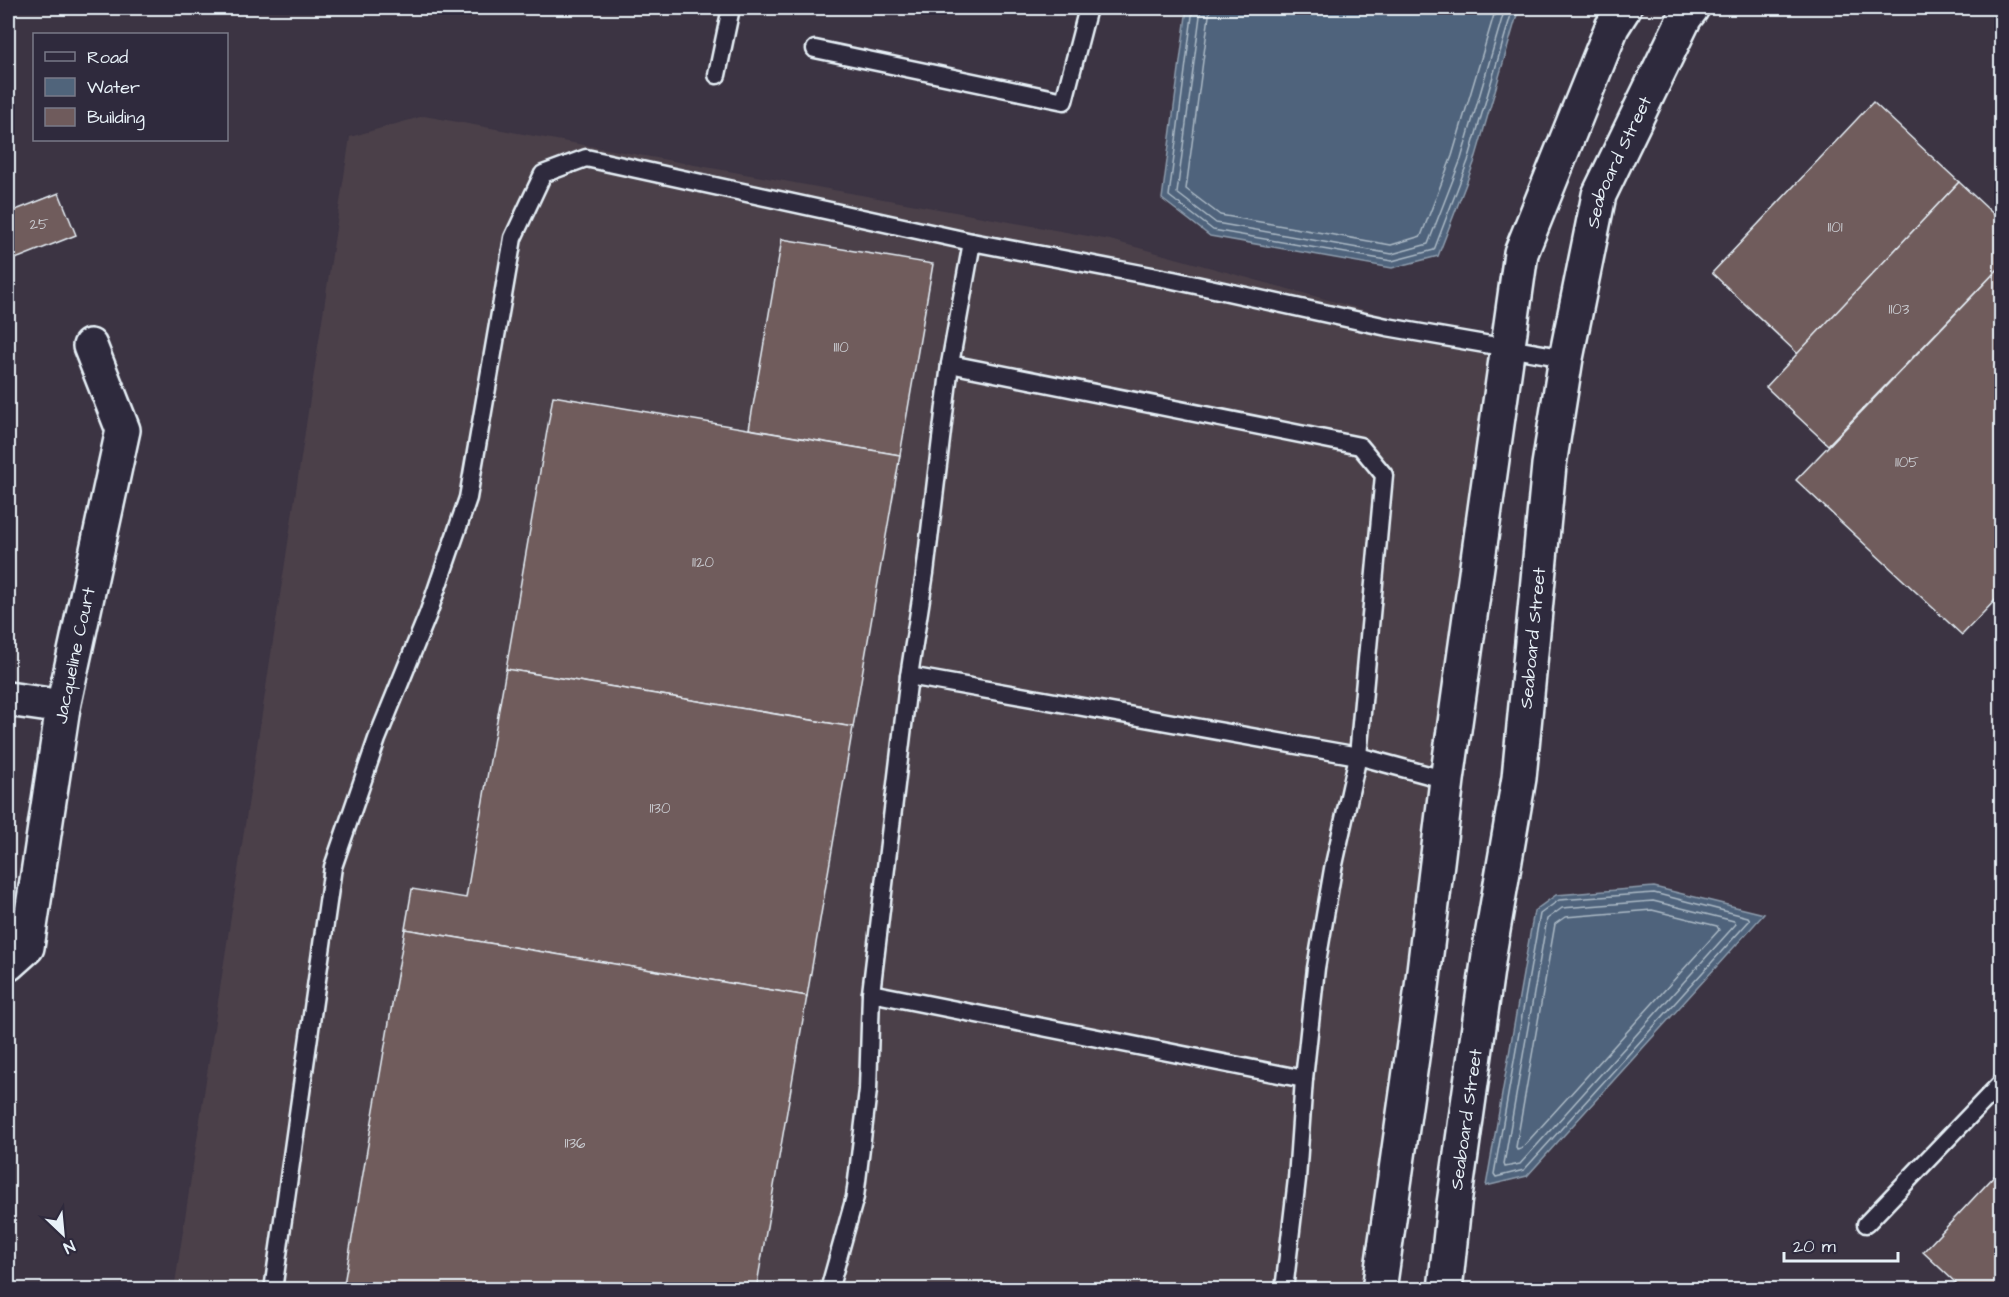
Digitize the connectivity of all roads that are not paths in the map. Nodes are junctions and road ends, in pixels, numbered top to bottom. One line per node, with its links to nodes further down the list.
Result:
1 (731, 8): 6 (lane)
2 (1088, 8): 5 (lane)
3 (1624, 8): 9 (street)
4 (1692, 8): 10 (street, Seaboard Street)
5 (815, 49)
6 (717, 75)
7 (972, 242): 9 (lane); 11 (lane); 22 (lane)
8 (90, 346): 14 (street, Jacqueline Court)
9 (1506, 349): 10 (lane); 16 (street)
10 (1566, 358): 26 (street, Seaboard Street)
11 (950, 364): 12 (lane); 15 (lane)
12 (909, 676): 15 (lane); 18 (lane)
13 (8, 699): 14 (street)
14 (63, 708): 17 (street, Jacqueline Court)
15 (1358, 756): 16 (lane); 19 (lane)
16 (1447, 780): 25 (street)
17 (8, 964)
18 (871, 993): 19 (lane); 23 (lane)
19 (1304, 1079): 24 (lane)
20 (2001, 1082): 21 (lane)
21 (1866, 1224)
22 (273, 1290)
23 (829, 1290)
24 (1284, 1290)
25 (1379, 1290)
26 (1445, 1290)

